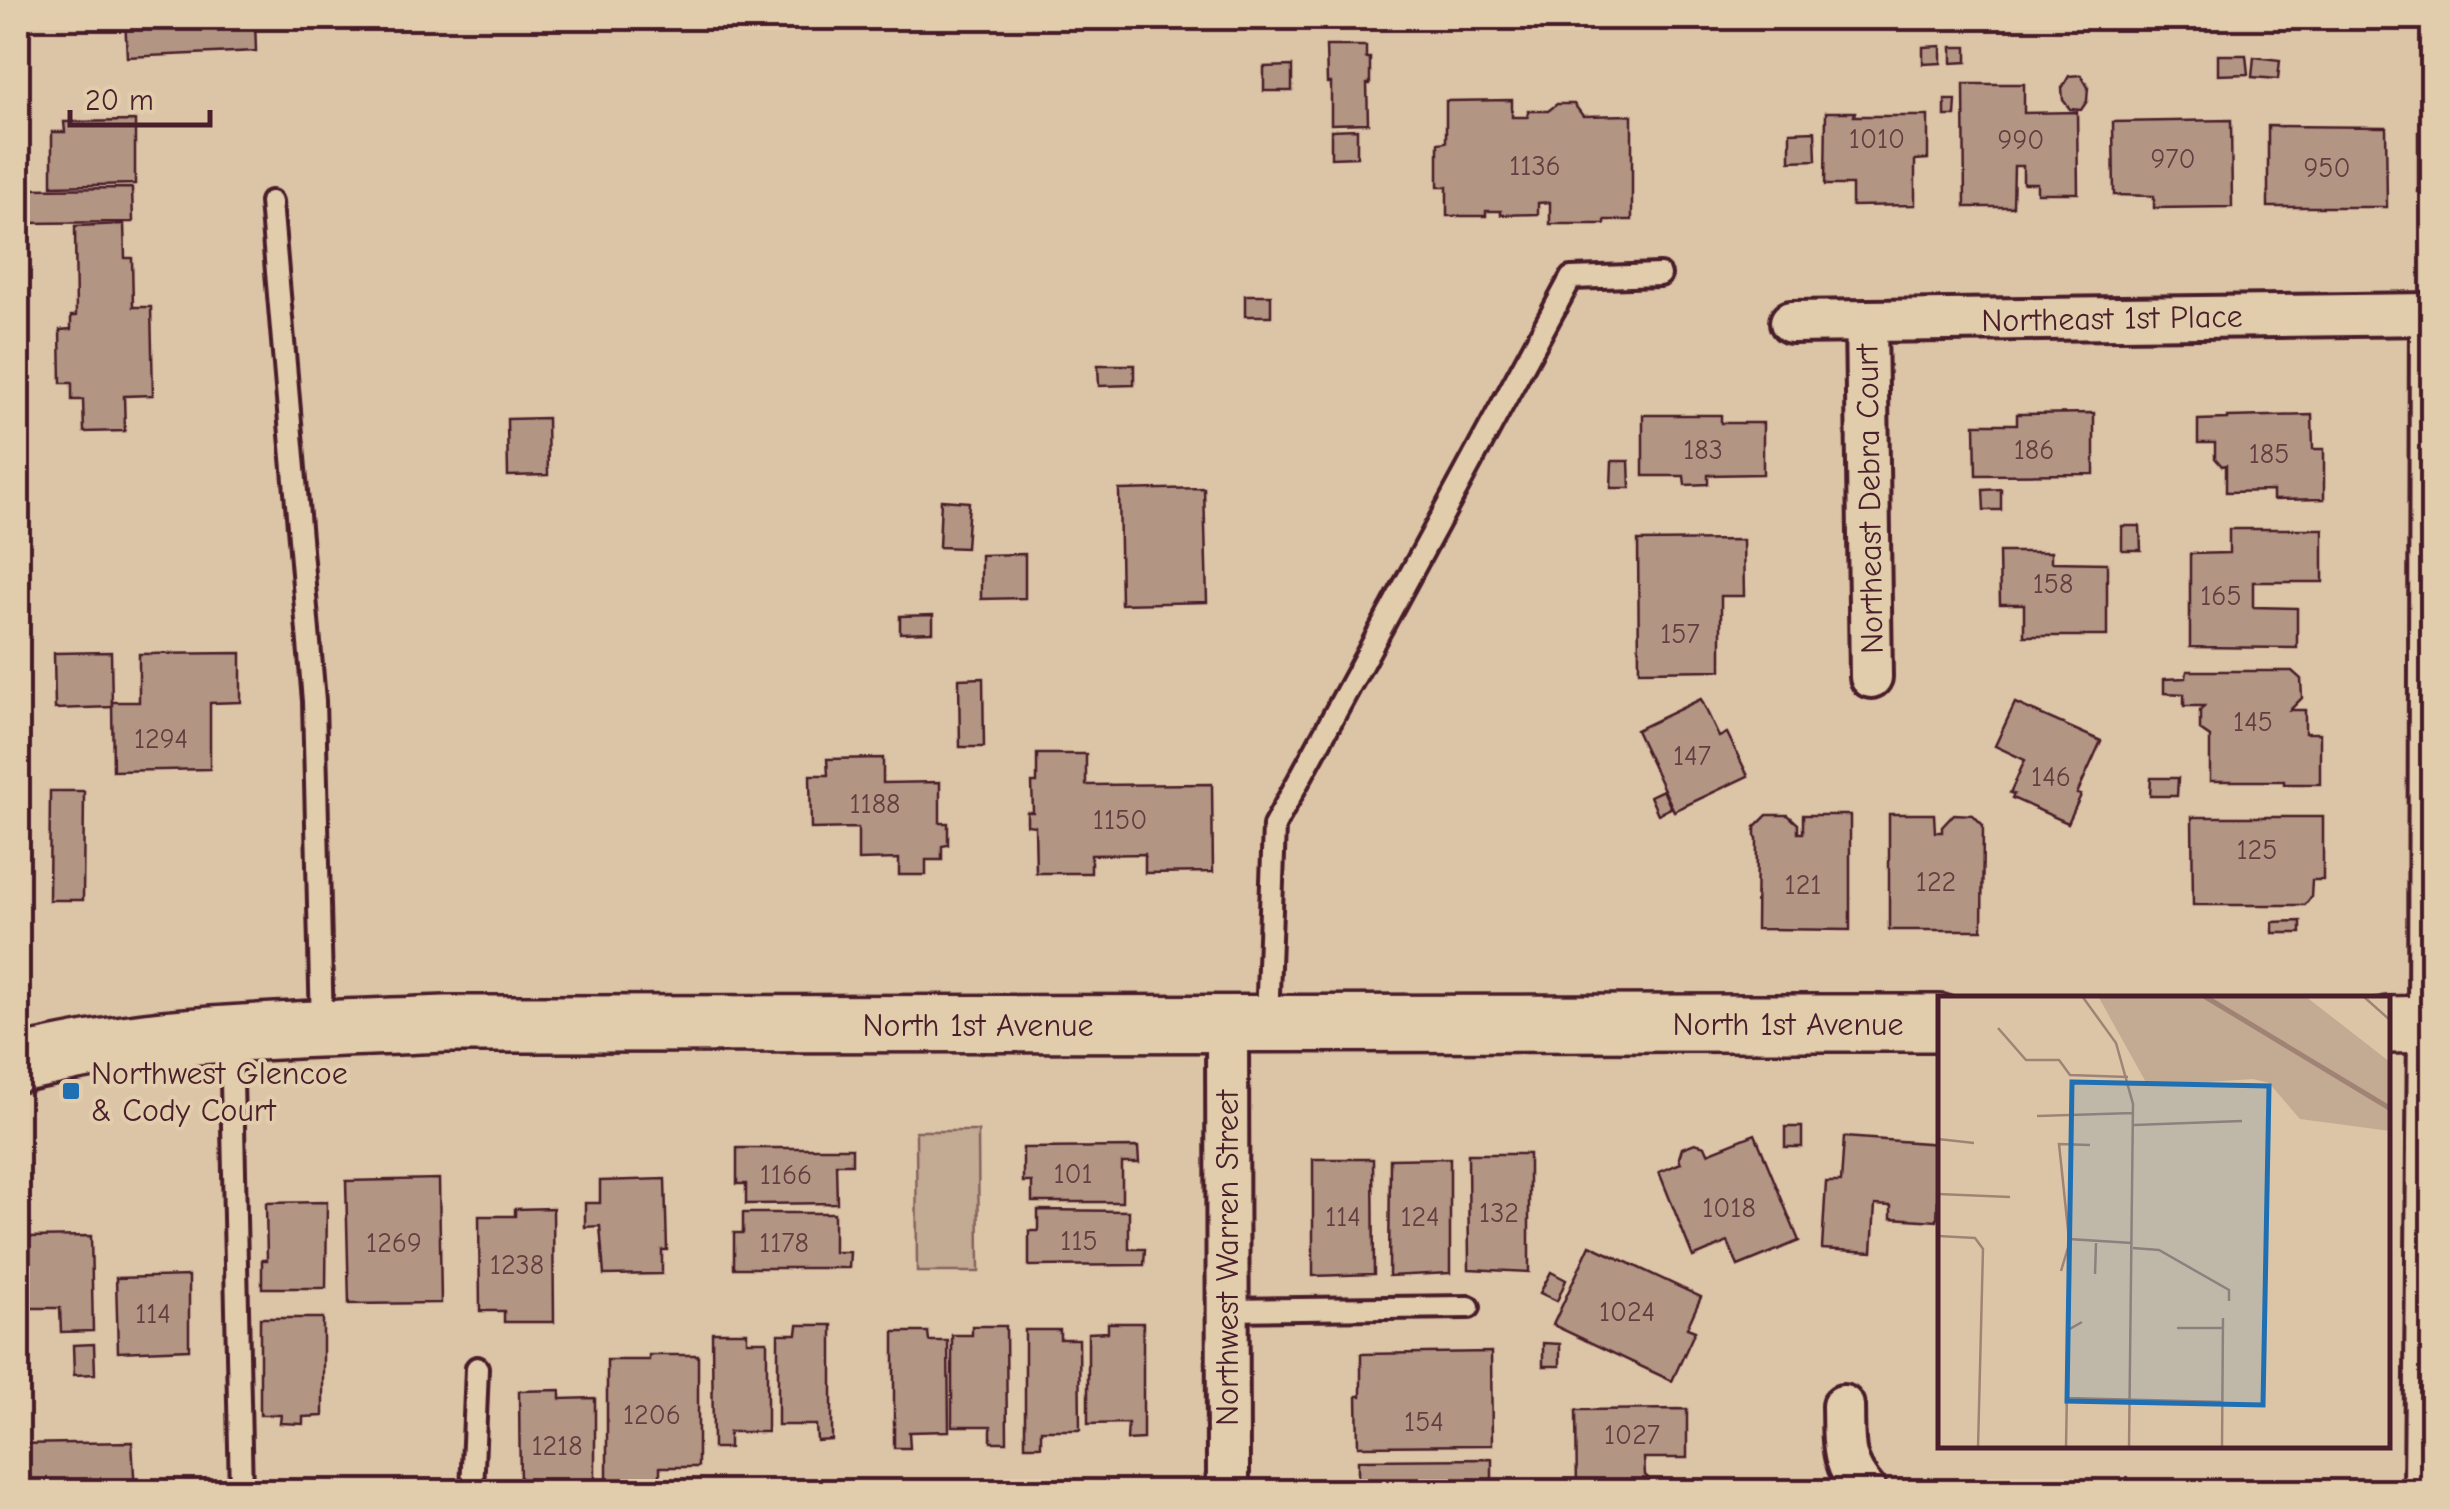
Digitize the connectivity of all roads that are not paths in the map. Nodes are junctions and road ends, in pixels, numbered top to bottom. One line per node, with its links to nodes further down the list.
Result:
1 (271, 202): 10 (lane)
2 (1660, 275): 7 (lane)
3 (2432, 314): 4 (street, Northeast 1st Place); 9 (street)
4 (1866, 321): 5 (street, Northeast 1st Place); 6 (street, Northeast Debra Court)
5 (1791, 322)
6 (1871, 677)
7 (1247, 1024): 8 (main road, North 1st Avenue); 10 (main road, North 1st Avenue); 14 (street, Northwest Warren Street)
8 (1938, 1024)
9 (2416, 1024): 21 (street)
10 (322, 1028): 11 (main road, North 1st Avenue)
11 (231, 1035): 12 (main road, North 1st Avenue); 17 (lane)
12 (18, 1064)
13 (1470, 1307): 14 (lane)
14 (1228, 1310): 19 (street, Northwest Warren Street)
15 (477, 1368): 18 (lane)
16 (1843, 1406): 20 (street)
17 (241, 1492)
18 (472, 1492)
19 (1225, 1492)
20 (1866, 1492)
21 (2425, 1492)

